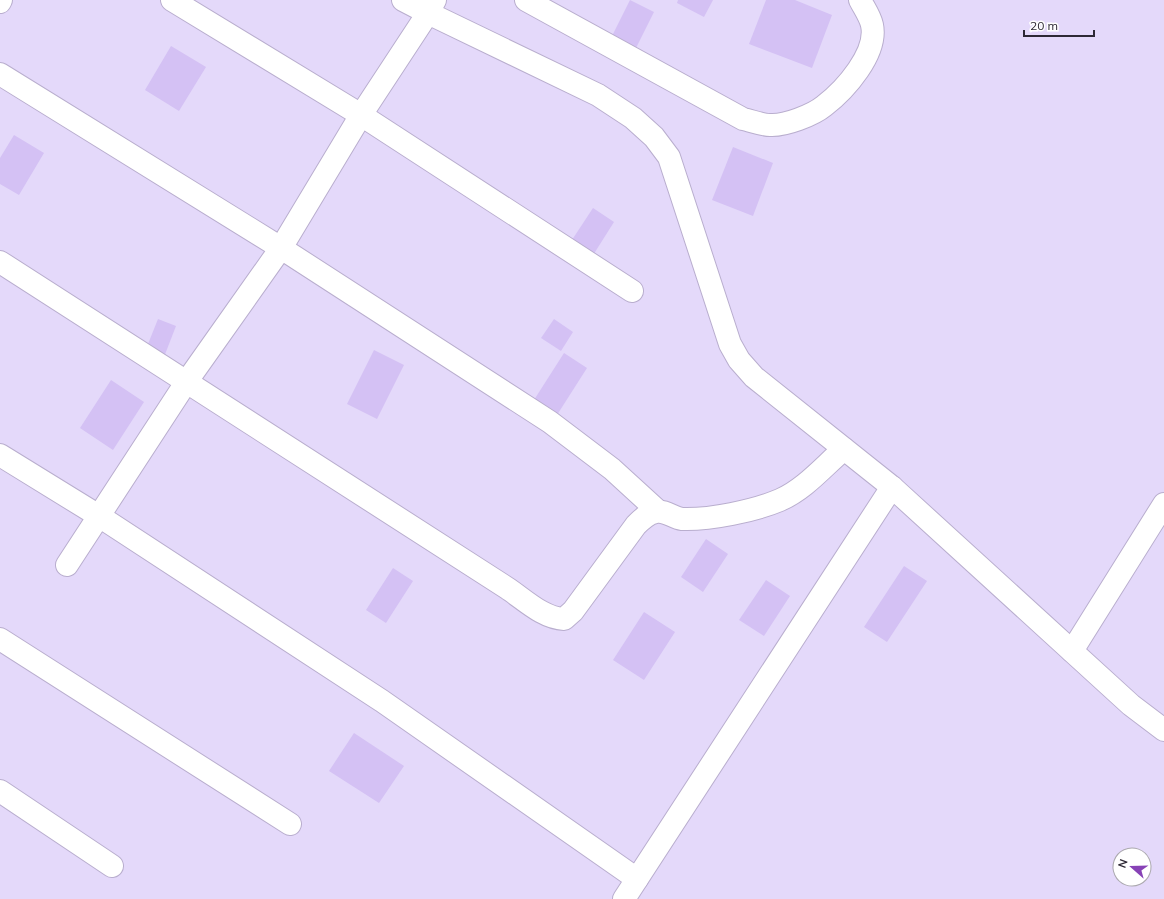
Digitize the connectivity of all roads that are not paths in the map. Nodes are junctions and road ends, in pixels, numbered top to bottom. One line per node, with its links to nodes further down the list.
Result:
1 (172, 0): 7 (street)
2 (403, 0): 5 (street)
3 (526, 0): 4 (street)
4 (860, 0)
5 (432, 7): 7 (street); 12 (street)
6 (0, 74): 8 (street)
7 (361, 115): 8 (street); 10 (street)
8 (281, 248): 11 (street); 16 (street)
9 (0, 262): 11 (street)
10 (632, 291)
11 (187, 382): 16 (street); 17 (street)
12 (844, 449): 14 (street); 16 (street)
13 (0, 455): 17 (street)
14 (892, 488): 20 (street); 25 (street)
15 (1164, 504): 20 (street)
16 (658, 511)
17 (99, 516): 18 (street); 25 (street)
18 (66, 565)
19 (0, 639): 23 (street)
20 (1072, 651): 21 (street)
21 (1164, 730)
22 (0, 791): 24 (street)
23 (290, 824)
24 (112, 866)
25 (637, 879): 26 (street)
26 (624, 899)

